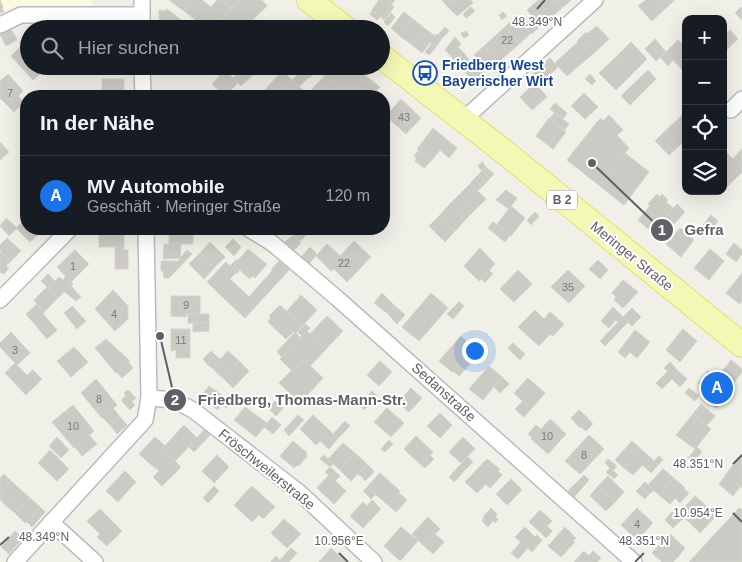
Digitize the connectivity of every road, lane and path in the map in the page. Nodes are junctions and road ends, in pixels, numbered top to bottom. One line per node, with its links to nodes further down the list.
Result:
1 (309, 0): 4 (main road)
2 (595, 0): 11 (street)
3 (142, 15): 5 (street)
4 (335, 20)
5 (0, 24)
6 (390, 63): 11 (main road, Meringer Straße / B 2)
7 (142, 75): 8 (street)
8 (143, 90)
9 (742, 99): 10 (street)
10 (731, 110)
11 (463, 120): 16 (main road, Meringer Straße / B 2)
12 (64, 235): 15 (street)
13 (146, 235): 17 (street)
14 (259, 235): 22 (street, Sedanstraße)
15 (0, 300)
16 (742, 345)
17 (149, 398): 18 (street); 21 (street, Fröschweilerstraße)
18 (51, 522): 19 (street); 20 (street)
19 (15, 562)
20 (95, 562)
21 (374, 562)
22 (634, 562)

